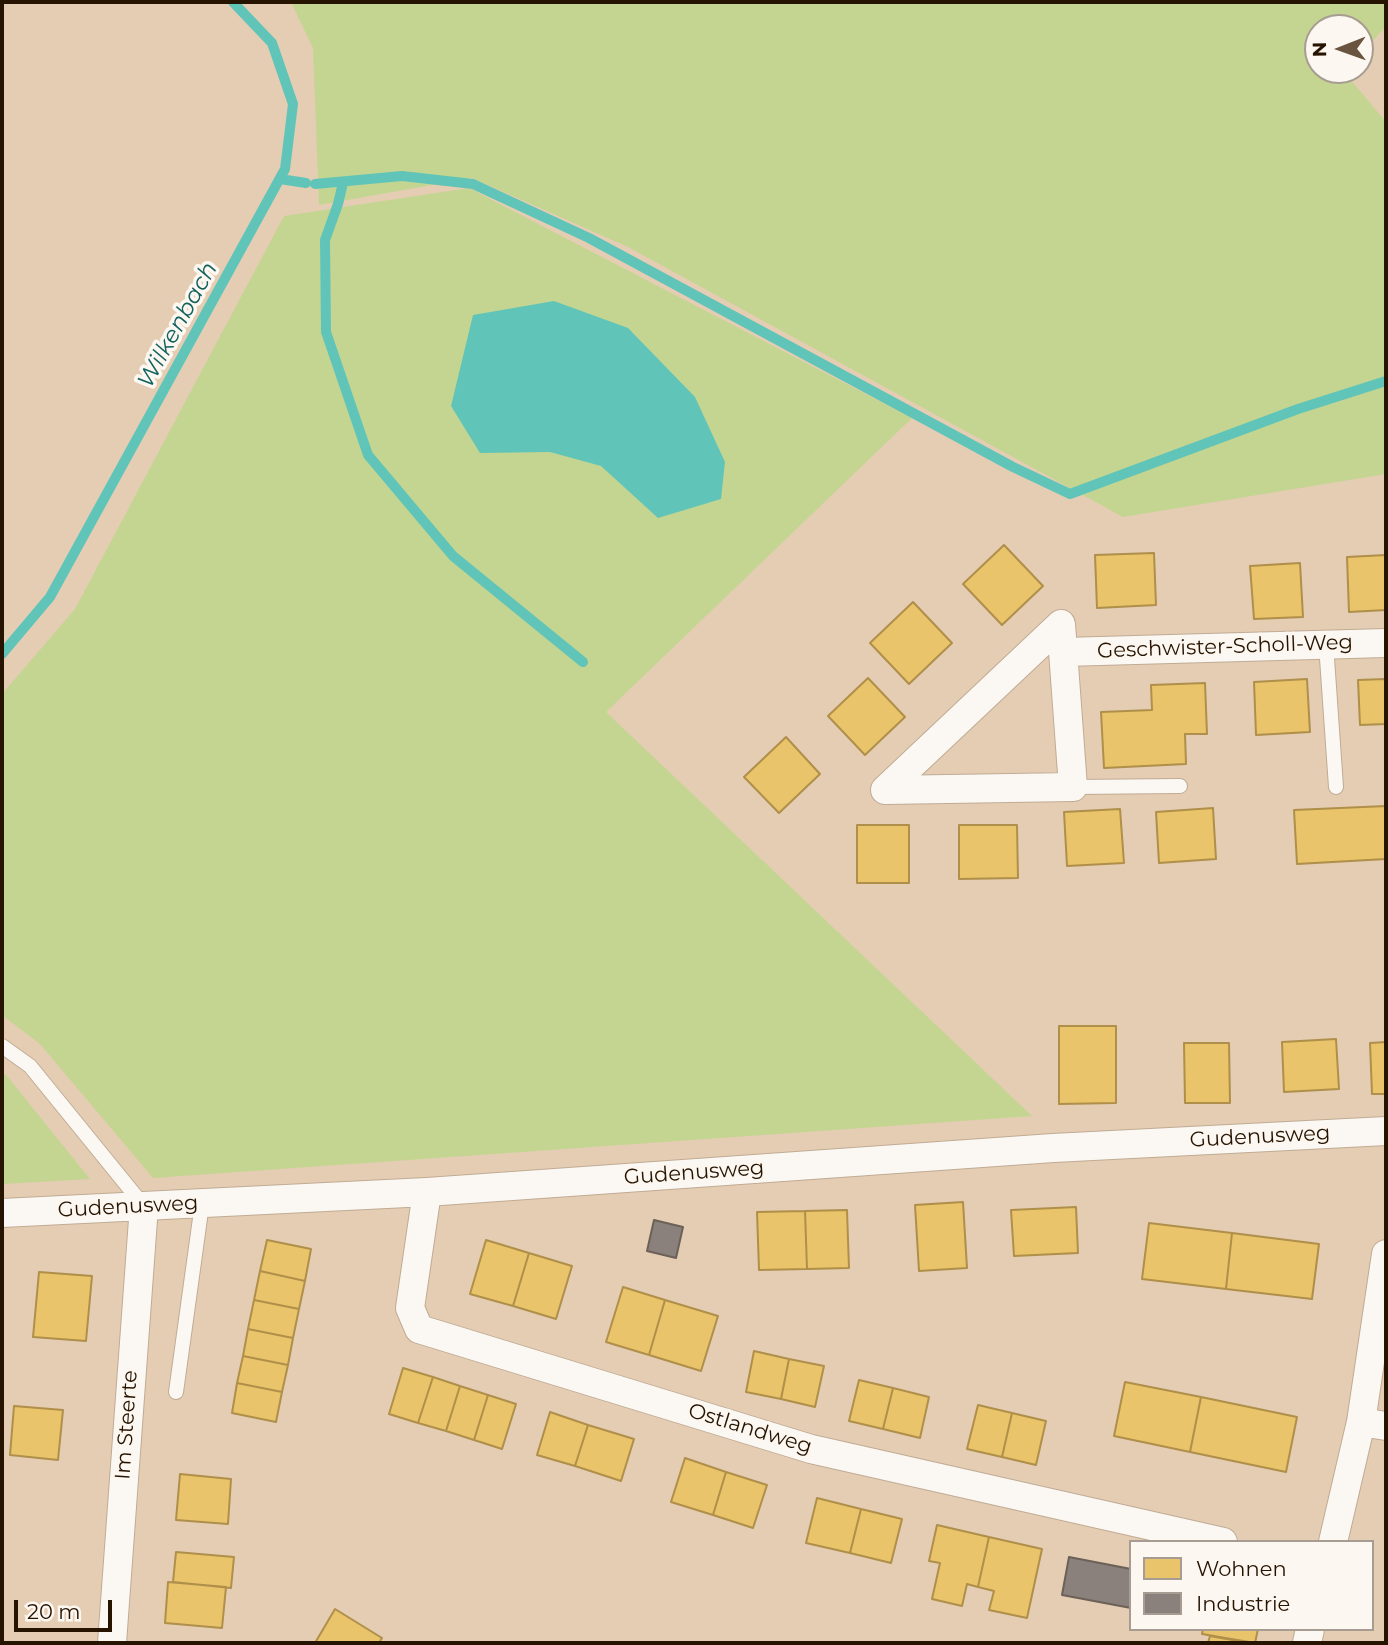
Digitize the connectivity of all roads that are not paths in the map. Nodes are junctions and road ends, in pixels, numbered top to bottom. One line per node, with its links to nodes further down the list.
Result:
1 (1386, 643): 2 (street, Geschwister-Scholl-Weg)
2 (1326, 644): 3 (street, Geschwister-Scholl-Weg); 6 (lane)
3 (1063, 652): 5 (street); 5 (street)
4 (1180, 786): 5 (lane)
5 (1073, 787)
6 (1336, 787)
7 (2, 1046): 11 (lane)
8 (1386, 1131): 9 (street, Gudenusweg)
9 (427, 1192): 10 (street, Gudenusweg); 16 (street, Ostlandweg)
10 (202, 1204): 11 (street, Gudenusweg); 14 (lane)
11 (144, 1206): 12 (street, Gudenusweg); 18 (street, Im Steerte)
12 (2, 1213)
13 (1386, 1255): 15 (street)
14 (176, 1392)
15 (1373, 1424): 17 (street)
16 (1214, 1540)
17 (1333, 1540)
18 (112, 1643)

